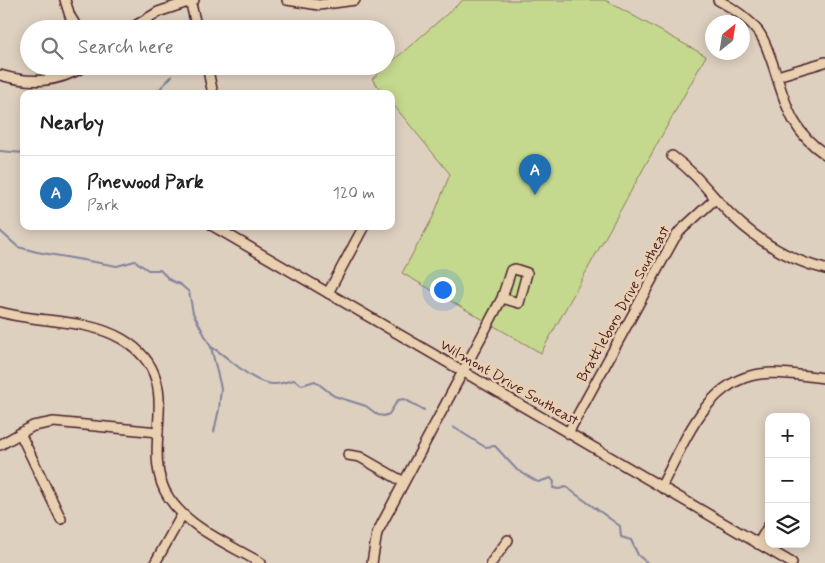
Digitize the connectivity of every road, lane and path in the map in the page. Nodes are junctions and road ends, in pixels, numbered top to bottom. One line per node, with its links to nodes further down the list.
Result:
1 (65, 0): 6 (street)
2 (191, 0): 7 (street); 8 (street)
3 (287, 0): 4 (street)
4 (355, 0)
5 (718, 0): 13 (street)
6 (72, 20)
7 (145, 20)
8 (195, 20)
9 (825, 62): 13 (street)
10 (0, 75): 11 (street)
11 (68, 75)
12 (209, 75): 14 (street)
13 (777, 76): 15 (street)
14 (213, 90)
15 (825, 154)
16 (672, 156): 17 (street)
17 (715, 198): 20 (street); 28 (street, Brattleboro Drive Southeast)
18 (220, 230): 21 (street, Wilmont Drive Southeast)
19 (362, 230): 21 (street)
20 (825, 269)
21 (328, 293): 24 (street, Wilmont Drive Southeast)
22 (502, 298): 24 (street)
23 (0, 312): 26 (street)
24 (463, 372): 28 (street, Wilmont Drive Southeast); 31 (street)
25 (825, 378): 32 (street)
26 (158, 432): 27 (street); 33 (street)
27 (20, 433): 29 (street); 34 (street)
28 (568, 433): 32 (street, Wilmont Drive Southeast)
29 (0, 445)
30 (348, 455): 31 (street)
31 (402, 481): 40 (street)
32 (661, 487): 37 (street, Wilmont Drive Southeast)
33 (182, 515): 38 (street); 39 (street)
34 (61, 519)
35 (765, 533): 37 (street)
36 (508, 540): 41 (street)
37 (758, 544): 42 (street, Wilmont Drive Southeast)
38 (156, 563)
39 (261, 563)
40 (372, 563)
41 (491, 563)
42 (792, 563)

